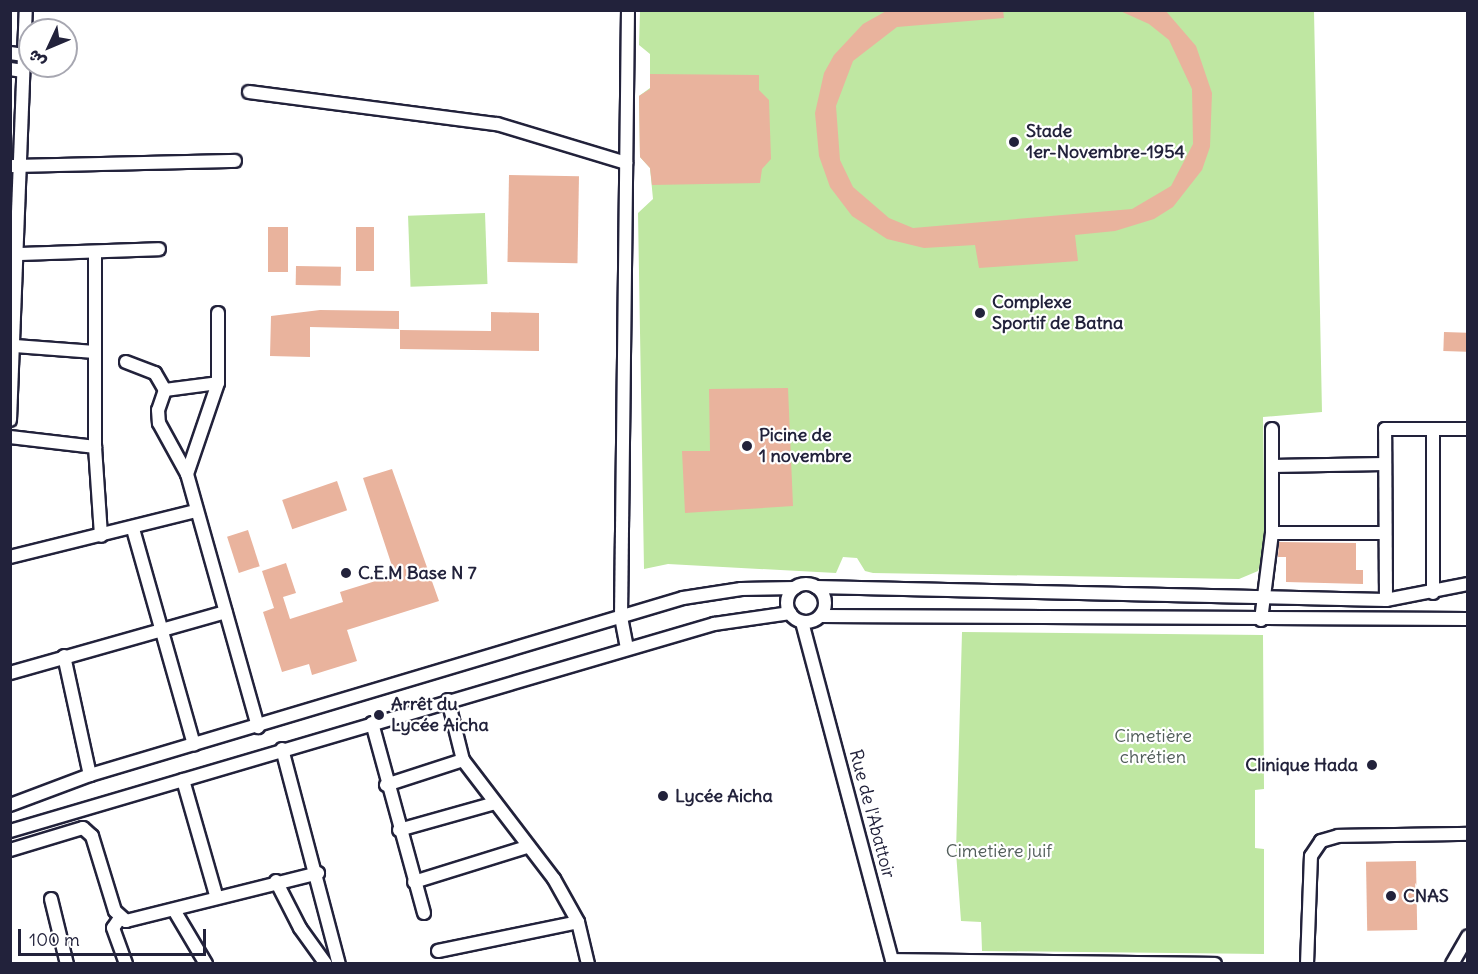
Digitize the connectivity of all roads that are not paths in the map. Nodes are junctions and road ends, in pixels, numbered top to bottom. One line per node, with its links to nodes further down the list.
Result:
1 (628, 10): 5 (street)
2 (17, 70): 6 (street)
3 (249, 92): 5 (street)
4 (236, 161): 6 (street)
5 (626, 163): 42 (street)
6 (15, 166): 9 (street)
7 (159, 249): 8 (street)
8 (95, 252): 9 (street); 13 (street)
9 (19, 254): 10 (street)
10 (14, 308): 12 (street)
11 (218, 313): 16 (street)
12 (15, 346): 13 (street); 15 (street)
13 (95, 352): 23 (street)
14 (126, 362): 17 (street)
15 (12, 374): 18 (street)
16 (218, 383): 17 (street); 26 (street)
17 (165, 390): 26 (street)
18 (10, 420)
19 (1272, 429): 25 (street)
20 (1433, 429): 21 (street); 24 (street); 36 (street)
21 (1467, 429)
22 (10, 437): 23 (street)
23 (95, 447): 31 (street)
24 (1384, 464): 25 (street); 30 (street)
25 (1272, 466): 29 (street)
26 (187, 474): 27 (street)
27 (196, 511): 28 (street); 39 (street)
28 (133, 529): 31 (street); 46 (street)
29 (1272, 533): 30 (street); 37 (street)
30 (1385, 533): 38 (street)
31 (101, 536): 32 (street)
32 (10, 557)
33 (1467, 584): 36 (street)
34 (816, 587): 35 (street); 37 (street); 41 (street)
35 (795, 588): 40 (street); 42 (street)
36 (1433, 593): 38 (street)
37 (1264, 596): 38 (street); 44 (street)
38 (1386, 600)
39 (226, 612): 46 (street); 52 (street)
40 (790, 613): 45 (street); 47 (street)
41 (821, 616): 44 (street); 45 (street)
42 (621, 617): 47 (street); 52 (street)
43 (1467, 619): 44 (street)
44 (1261, 620)
45 (802, 622): 77 (street, Rue de l'Abattoir)
46 (163, 629): 48 (street); 53 (street)
47 (627, 648): 50 (street)
48 (64, 656): 49 (street); 56 (street)
49 (10, 673)
50 (448, 700): 51 (street); 55 (street)
51 (372, 723): 54 (street); 58 (street)
52 (258, 728): 53 (street)
53 (194, 745): 56 (street)
54 (282, 749): 57 (street); 66 (street)
55 (463, 760): 58 (street); 59 (street)
56 (90, 775): 60 (street)
57 (183, 780): 62 (street); 69 (street)
58 (386, 785): 61 (street)
59 (495, 803): 61 (street); 64 (street)
60 (10, 805)
61 (399, 830): 68 (street)
62 (10, 831)
63 (1467, 834): 87 (street)
64 (527, 847): 68 (street); 74 (street)
65 (10, 850): 73 (street)
66 (318, 873): 67 (street); 84 (street)
67 (276, 881): 69 (street); 83 (street)
68 (414, 882): 72 (street)
69 (216, 895): 71 (street)
70 (51, 899): 80 (street)
71 (174, 910): 73 (street); 82 (street)
72 (424, 913)
73 (120, 918): 81 (street)
74 (578, 922): 76 (street); 85 (street)
75 (1467, 936): 88 (street)
76 (438, 951)
77 (892, 962): 78 (street)
78 (1055, 962): 79 (street)
79 (1135, 962): 86 (street)
80 (67, 963)
81 (126, 963)
82 (206, 963)
83 (326, 963)
84 (339, 963)
85 (588, 963)
86 (1215, 963)
87 (1307, 963)
88 (1452, 963)

